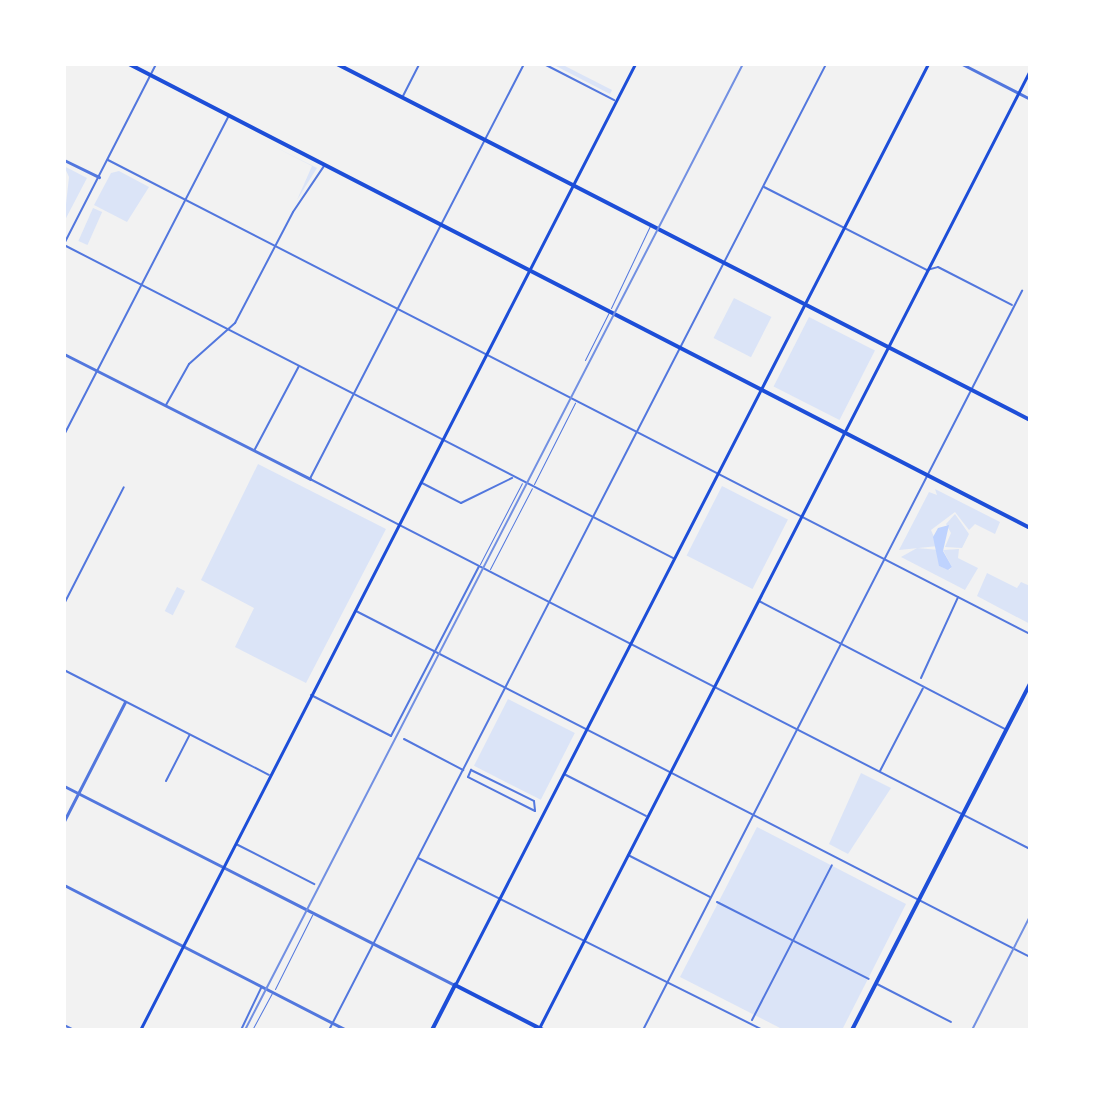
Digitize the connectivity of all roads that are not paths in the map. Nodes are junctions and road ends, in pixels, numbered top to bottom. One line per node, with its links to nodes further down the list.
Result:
1 (129, 64): 12 (main road)
2 (156, 64): 12 (street)
3 (337, 64): 14 (main road)
4 (419, 64): 14 (street)
5 (524, 64): 18 (street)
6 (544, 64): 16 (street)
7 (635, 64): 16 (main road)
8 (826, 64): 24 (street)
9 (928, 64): 28 (main road)
10 (962, 64): 13 (street)
11 (1030, 70): 13 (main road)
12 (150, 75): 17 (main road); 20 (street)
13 (1018, 93): 15 (street); 32 (main road)
14 (402, 98): 18 (main road)
15 (1030, 99)
16 (616, 101): 23 (main road)
17 (230, 115): 21 (main road); 25 (street)
18 (485, 140): 23 (main road); 26 (street)
19 (64, 160): 22 (street)
20 (108, 160): 22 (street); 25 (street)
21 (325, 163): 26 (main road); 30 (street)
22 (99, 177): 29 (street)
23 (573, 185): 27 (main road); 33 (main road)
24 (763, 186): 28 (street); 31 (street)
25 (186, 200): 30 (street); 34 (street)
26 (441, 225): 33 (main road); 38 (street)
27 (650, 225): 31 (main road); 39 (lane)
28 (845, 227): 32 (street); 36 (main road)
29 (64, 244): 34 (street)
30 (275, 247): 38 (street); 40 (street)
31 (723, 263): 36 (main road); 42 (street)
32 (927, 270): 37 (street); 41 (main road)
33 (530, 271): 39 (main road); 44 (main road)
34 (142, 285): 40 (street); 47 (street)
35 (1022, 291): 37 (street)
36 (805, 305): 41 (main road); 49 (main road)
37 (1014, 306): 48 (street)
38 (397, 309): 44 (street); 50 (street)
39 (609, 312): 42 (main road); 45 (lane)
40 (229, 330): 46 (street); 52 (street)
41 (888, 347): 48 (main road); 55 (main road)
42 (680, 348): 49 (main road); 54 (street)
43 (64, 354): 47 (street)
44 (486, 355): 51 (street); 57 (main road)
45 (585, 360)
46 (299, 365): 50 (street); 58 (street)
47 (98, 371): 52 (street); 56 (street)
48 (971, 389): 53 (main road); 60 (street)
49 (761, 390): 55 (main road); 59 (main road)
50 (353, 394): 57 (street); 62 (street)
51 (576, 401): 54 (street); 65 (lane)
52 (166, 406): 58 (street)
53 (1030, 420)
54 (636, 432): 59 (street); 67 (street)
55 (844, 433): 60 (main road); 68 (main road)
56 (64, 435)
57 (443, 440): 61 (street); 64 (main road)
58 (255, 451): 62 (street)
59 (718, 474): 68 (street); 71 (main road)
60 (927, 475): 70 (main road); 72 (street)
61 (513, 476): 63 (street); 64 (street)
62 (310, 479): 69 (street)
63 (523, 481): 65 (street); 73 (lane)
64 (421, 482): 69 (main road)
65 (533, 486): 67 (street); 74 (lane)
66 (124, 487): 78 (street)
67 (593, 516): 71 (street); 77 (street)
68 (801, 516): 72 (street); 76 (main road)
69 (399, 525): 73 (street); 79 (main road)
70 (1030, 528)
71 (674, 558): 82 (main road)
72 (884, 559): 75 (street); 81 (street)
73 (479, 566): 74 (street); 83 (street)
74 (489, 571): 77 (street)
75 (958, 597): 80 (street); 85 (street)
76 (758, 601): 81 (street); 87 (main road)
77 (549, 602): 82 (street); 89 (street)
78 (64, 604)
79 (355, 610): 83 (street); 90 (main road)
80 (1030, 634)
81 (841, 643): 88 (street); 93 (street)
82 (630, 644): 87 (street); 92 (main road)
83 (434, 651): 89 (street); 90 (street)
84 (64, 670): 91 (street)
85 (921, 678)
86 (1030, 683): 94 (main road)
87 (714, 687): 93 (street); 99 (main road)
88 (923, 687): 94 (street); 100 (street)
89 (505, 688): 92 (street); 97 (street)
90 (310, 695): 102 (main road)
91 (125, 702): 95 (street); 105 (street)
92 (587, 730): 99 (street); 101 (main road)
93 (796, 730): 100 (street); 106 (street)
94 (1006, 730): 107 (main road)
95 (190, 735): 102 (street); 103 (street)
96 (404, 739): 97 (street)
97 (463, 770): 113 (street)
98 (471, 770): 98 (street)
99 (670, 772): 106 (street); 108 (main road)
100 (879, 772): 107 (street)
101 (564, 774): 108 (street); 119 (main road)
102 (269, 776): 110 (main road)
103 (166, 781)
104 (64, 786): 105 (street)
105 (78, 794): 109 (street); 115 (street)
106 (753, 815): 118 (street); 120 (street)
107 (963, 815): 111 (street); 120 (main road)
108 (647, 816): 112 (main road)
109 (64, 821)
110 (235, 844): 115 (main road); 116 (street)
111 (1030, 849)
112 (627, 855): 118 (street); 123 (main road)
113 (418, 858): 119 (street); 125 (street)
114 (832, 865): 124 (street)
115 (223, 867): 122 (street); 126 (main road)
116 (314, 884)
117 (64, 885): 126 (street)
118 (710, 897): 129 (street)
119 (499, 899): 123 (street); 131 (main road)
120 (919, 900): 127 (street); 130 (main road)
121 (717, 902): 124 (street)
122 (313, 913): 125 (street); 133 (lane)
123 (583, 939): 129 (street); 139 (main road)
124 (793, 940): 128 (street); 134 (street)
125 (373, 944): 131 (street); 136 (street)
126 (183, 946): 132 (street); 141 (main road)
127 (1030, 957)
128 (869, 979)
129 (668, 981): 134 (street); 146 (street)
130 (876, 983): 135 (street); 149 (main road)
131 (455, 985): 138 (main road); 139 (main road)
132 (261, 987): 133 (street); 142 (street)
133 (273, 992): 136 (street); 143 (lane)
134 (752, 1022): 147 (street); 148 (street)
135 (951, 1022)
136 (333, 1023): 144 (street); 145 (street)
137 (64, 1025): 140 (street)
138 (434, 1029)
139 (540, 1029)
140 (74, 1030)
141 (140, 1030)
142 (241, 1030)
143 (252, 1030)
144 (329, 1030)
145 (346, 1030)
146 (643, 1030)
147 (748, 1030)
148 (763, 1030)
149 (852, 1030)

